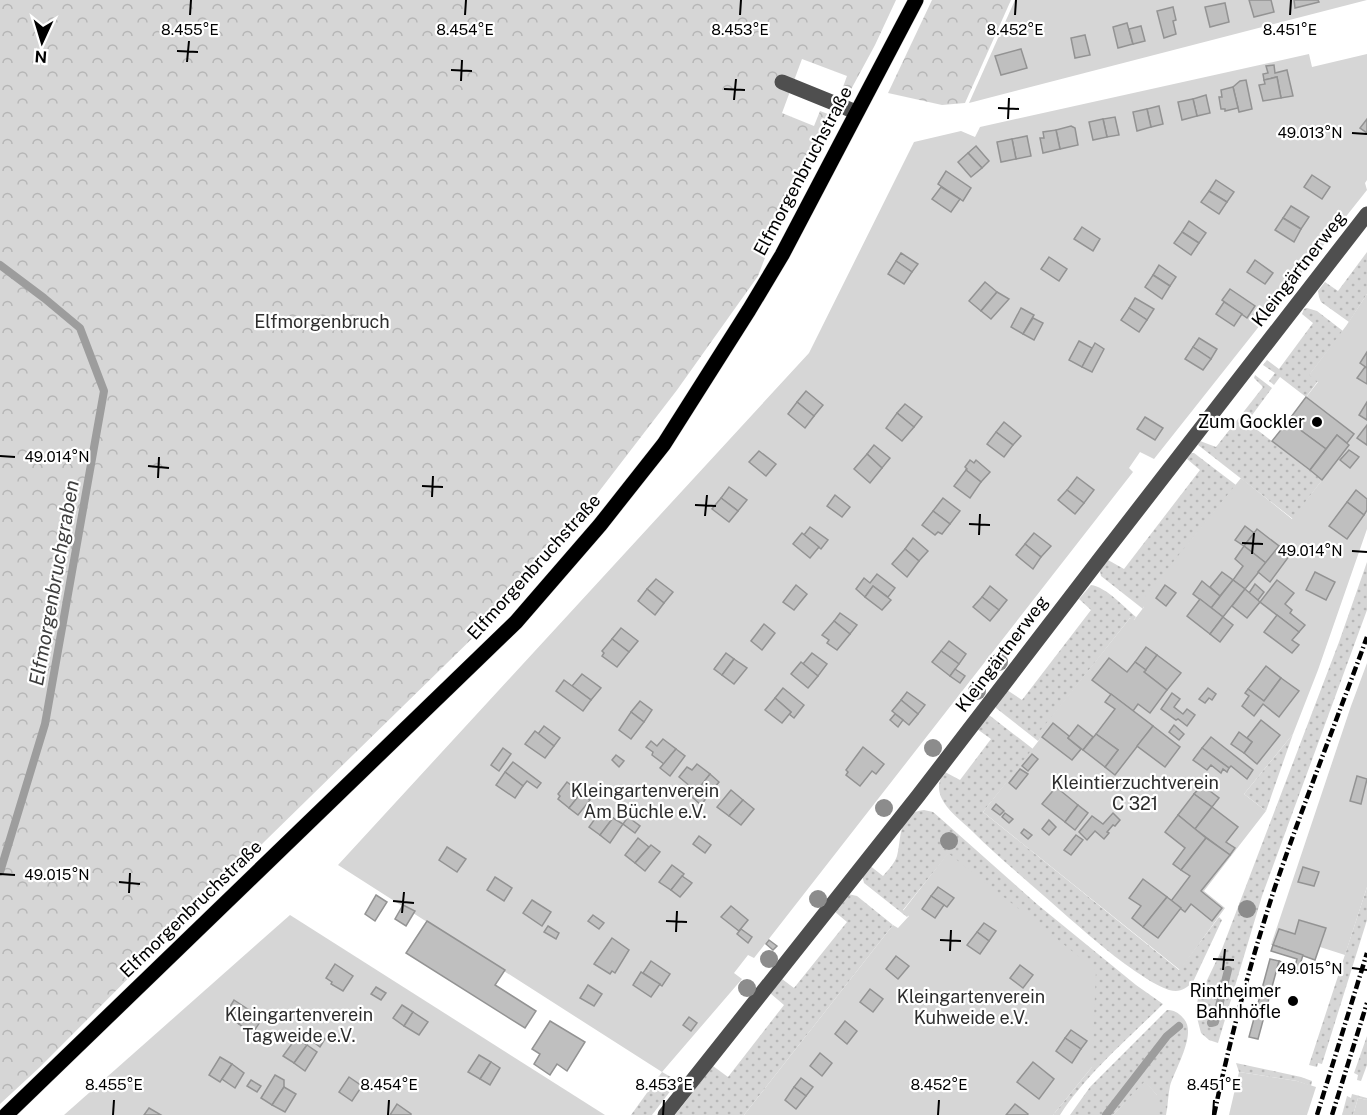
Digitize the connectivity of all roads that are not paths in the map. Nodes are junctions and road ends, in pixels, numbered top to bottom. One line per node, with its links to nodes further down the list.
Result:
1 (916, 0): 3 (main road, Elfmorgenbruchstraße)
2 (782, 82): 3 (lane)
3 (856, 112): 5 (main road, Elfmorgenbruchstraße)
4 (1367, 214): 6 (lane, Kleingärtnerweg)
5 (6, 1115)
6 (665, 1115)

